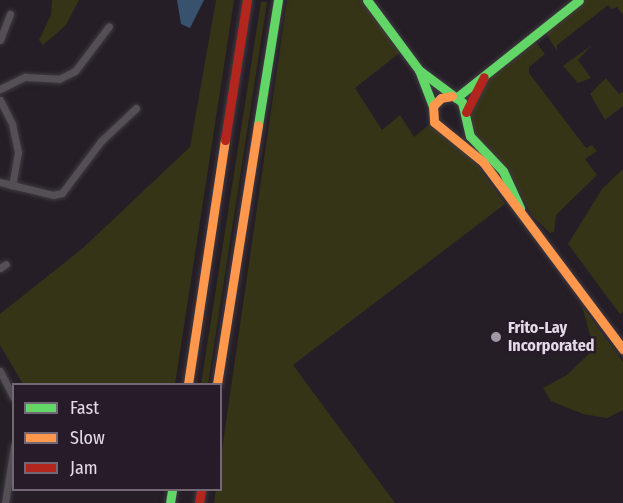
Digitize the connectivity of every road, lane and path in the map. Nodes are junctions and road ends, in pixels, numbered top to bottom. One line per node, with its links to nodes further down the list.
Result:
1 (247, 0): 22 (main road)
2 (278, 0): 23 (main road)
3 (368, 0): 8 (main road)
4 (579, 0): 9 (main road)
5 (10, 14): 7 (street)
6 (109, 26): 10 (street)
7 (0, 40)
8 (419, 70): 11 (main road); 13 (main road)
9 (484, 75): 11 (main road); 15 (main road)
10 (0, 89)
11 (454, 97): 13 (main road); 15 (main road)
12 (0, 100): 18 (street)
13 (433, 106): 16 (main road)
14 (136, 108): 18 (street)
15 (465, 115): 16 (main road); 19 (main road)
16 (443, 129): 19 (main road)
17 (0, 182): 18 (street)
18 (12, 185)
19 (520, 208): 20 (main road)
20 (623, 349)
21 (0, 371): 24 (street)
22 (188, 383)
23 (218, 383)
24 (12, 394)
25 (12, 459): 26 (street)
26 (5, 503)

